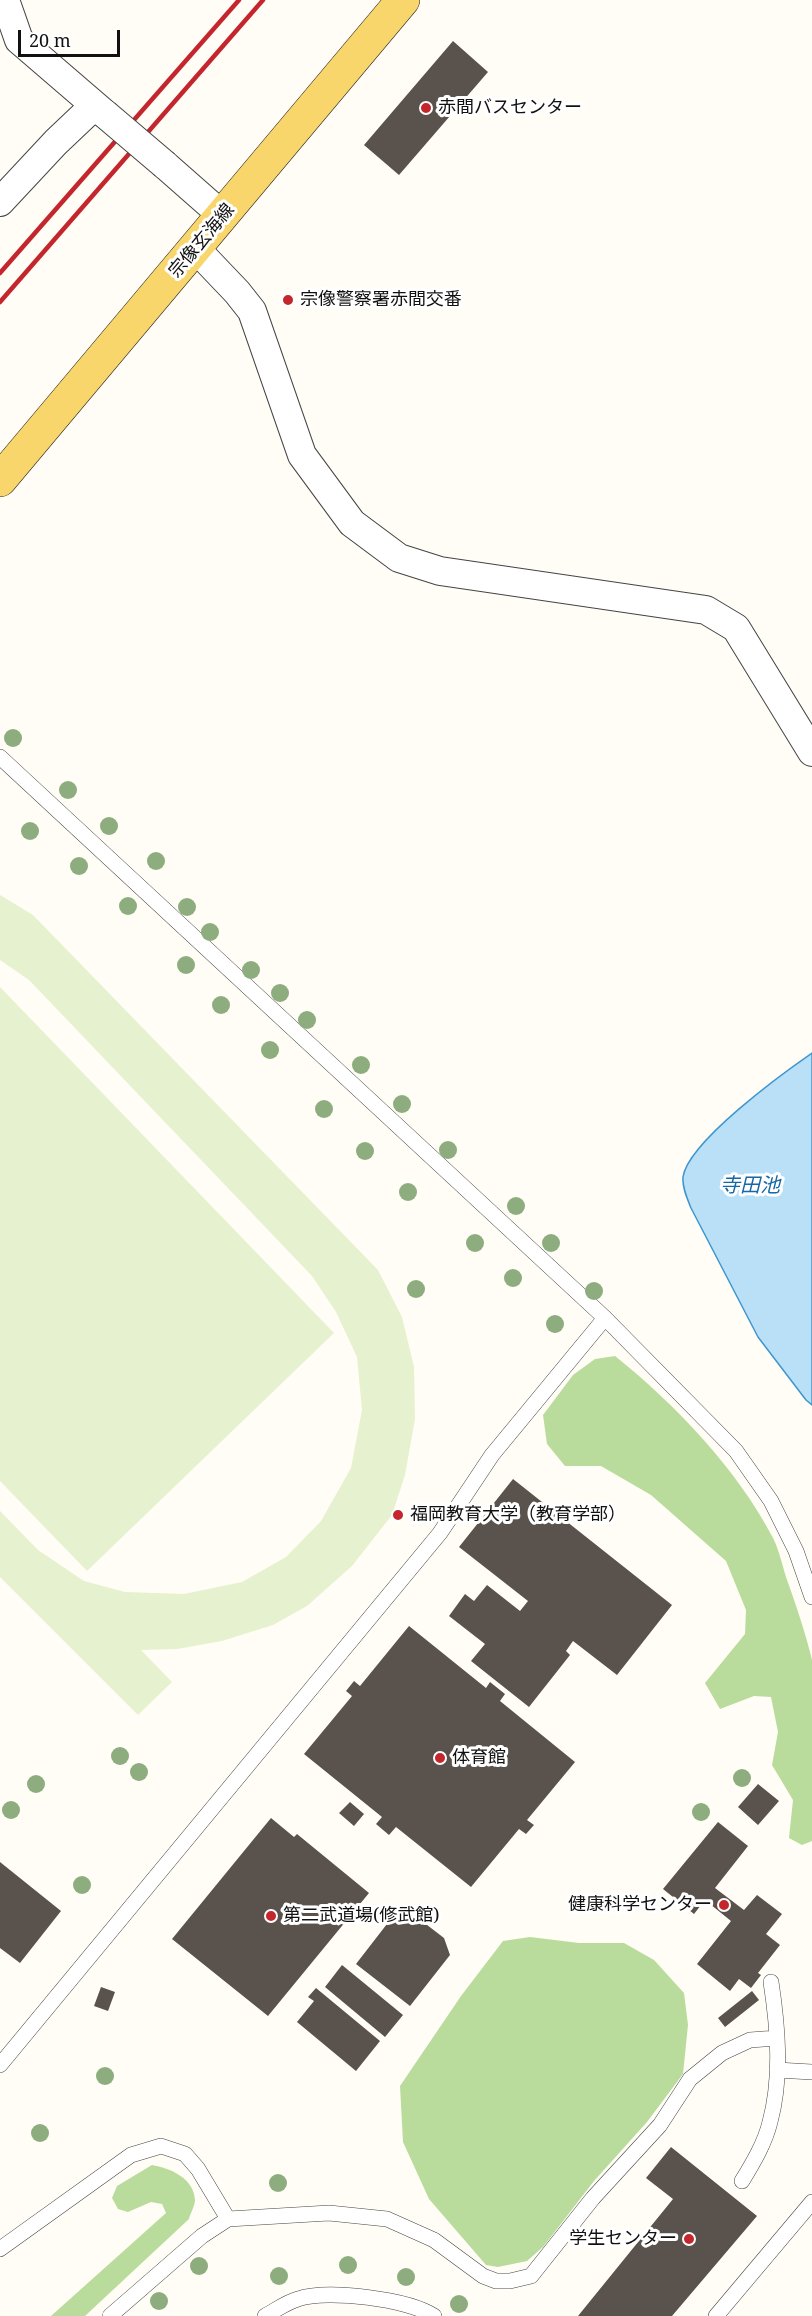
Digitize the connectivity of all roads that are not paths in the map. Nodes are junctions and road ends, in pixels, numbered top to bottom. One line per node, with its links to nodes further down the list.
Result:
1 (5, 0): 3 (street)
2 (403, 0): 5 (main road, 宗像玄海線)
3 (100, 110): 4 (street); 5 (street, bridge)
4 (0, 202)
5 (223, 216): 6 (main road, 宗像玄海線)
6 (195, 248): 7 (main road, 宗像玄海線); 8 (street)
7 (0, 480)
8 (812, 752)
9 (0, 757): 10 (lane)
10 (605, 1318): 11 (lane); 14 (lane)
11 (812, 1597)
12 (771, 1983): 13 (lane)
13 (777, 2038): 15 (lane); 19 (lane)
14 (0, 2065)
15 (777, 2070): 16 (lane); 17 (lane)
16 (812, 2072)
17 (741, 2181)
18 (812, 2202): 24 (lane)
19 (228, 2219): 20 (lane); 21 (lane)
20 (0, 2249)
21 (110, 2316)
22 (265, 2316): 23 (lane)
23 (434, 2316)
24 (716, 2316)

